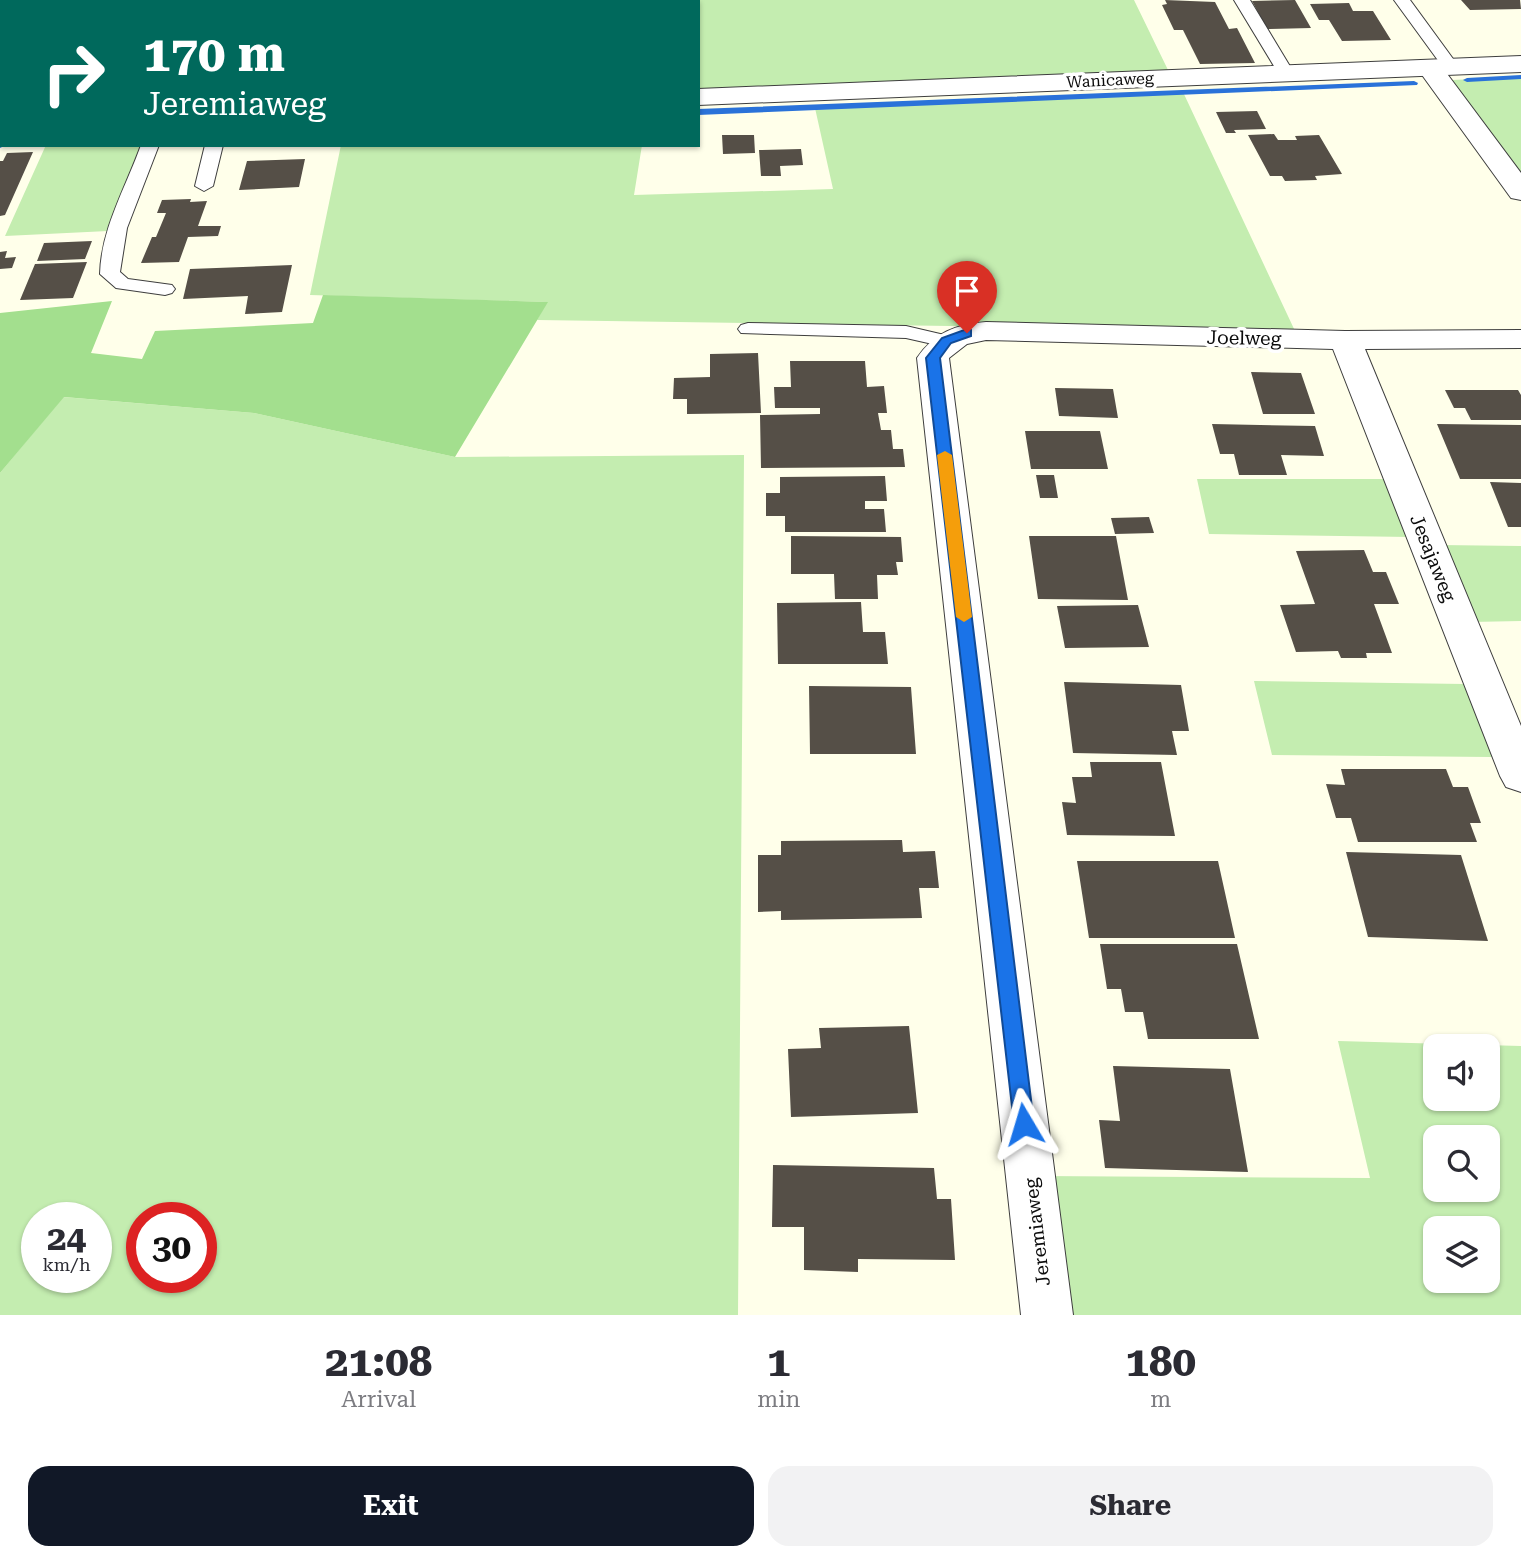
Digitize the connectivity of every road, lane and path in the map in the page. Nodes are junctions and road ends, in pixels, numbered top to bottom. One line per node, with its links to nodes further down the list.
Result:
1 (1242, 0): 5 (lane)
2 (1402, 0): 4 (lane)
3 (1521, 64): 4 (street, Wanicaweg)
4 (1441, 68): 5 (street, Wanicaweg); 10 (street)
5 (1286, 73): 6 (street, Wanicaweg)
6 (700, 97)
7 (149, 147): 11 (lane)
8 (214, 147): 9 (lane)
9 (204, 186)
10 (1521, 192)
11 (166, 289)
12 (748, 329): 13 (lane)
13 (957, 337): 15 (street, Joelweg); 17 (street, Jeremiaweg)
14 (1521, 339): 15 (street, Joelweg)
15 (1345, 340): 16 (street, Jesajaweg)
16 (1521, 776)
17 (1047, 1315)

